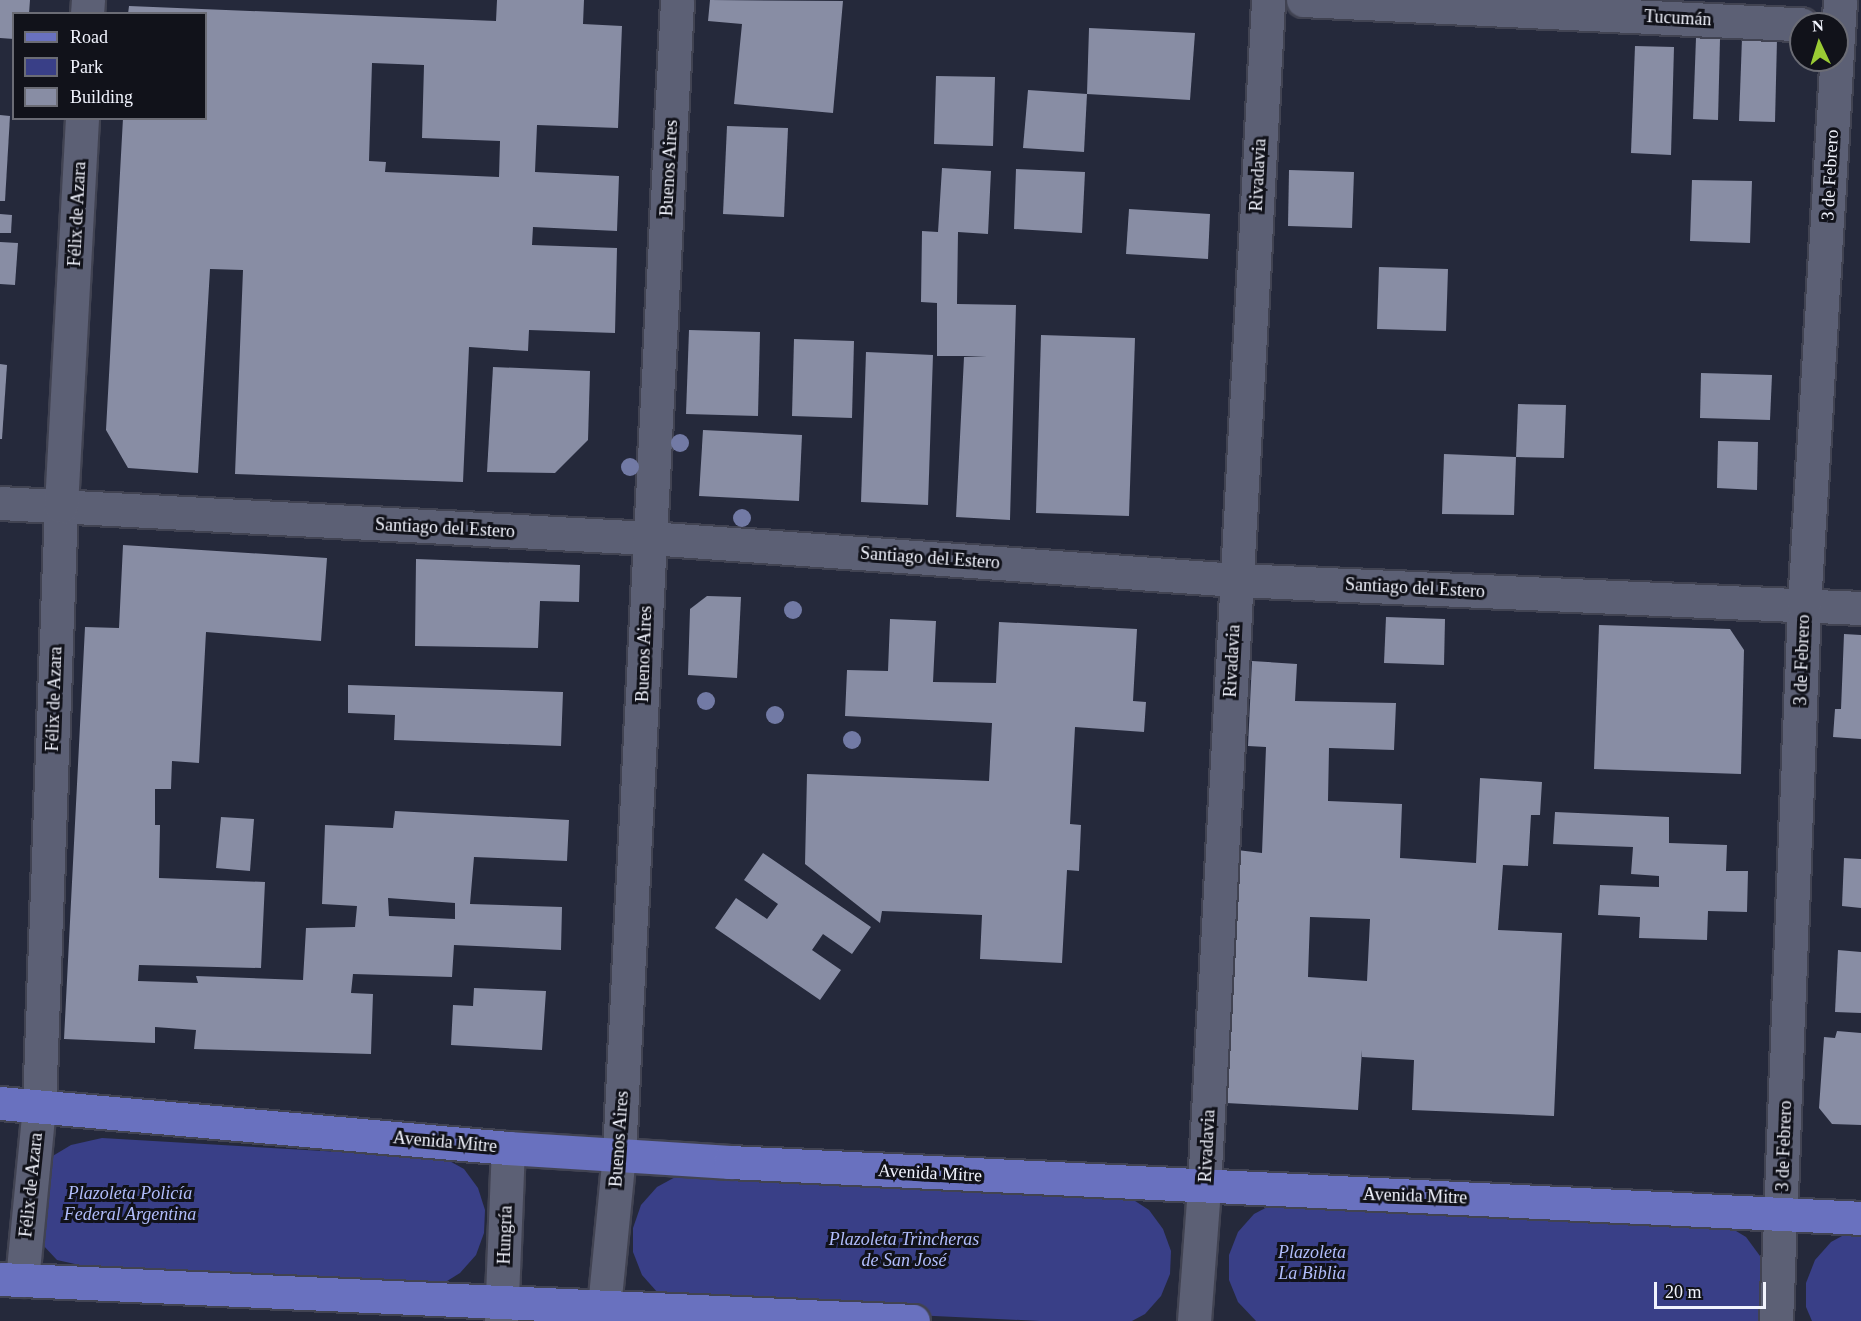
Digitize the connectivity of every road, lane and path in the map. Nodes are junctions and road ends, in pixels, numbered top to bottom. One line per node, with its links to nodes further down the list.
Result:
1 (677, 0): 9 (street, Buenos Aires)
2 (1268, 0): 10 (street, Rivadavia)
3 (1303, 0): 4 (street, Tucumán)
4 (1789, 23)
5 (1840, 72): 11 (street, 3 de Febrero)
6 (82, 120): 8 (street, Félix de Azara)
7 (0, 503): 8 (street, Santiago del Estero)
8 (62, 506): 9 (street, Santiago del Estero); 14 (street, Félix de Azara)
9 (649, 538): 10 (street, Santiago del Estero); 16 (street, Buenos Aires)
10 (1237, 580): 11 (street, Santiago del Estero); 17 (street, Rivadavia)
11 (1804, 605): 12 (street, Santiago del Estero); 18 (street, 3 de Febrero)
12 (1861, 608)
13 (0, 1103): 14 (main road, Avenida Mitre)
14 (39, 1106): 15 (main road, Avenida Mitre); 20 (street, Félix de Azara)
15 (508, 1148): 16 (main road, Avenida Mitre); 22 (street, Hungría)
16 (619, 1154): 17 (main road, Avenida Mitre); 21 (street, Buenos Aires)
17 (1204, 1187): 18 (main road, Avenida Mitre); 24 (street, Rivadavia)
18 (1781, 1212): 19 (main road, Avenida Mitre); 25 (street, 3 de Febrero)
19 (1861, 1218)
20 (11, 1279): 22 (main road)
21 (604, 1307): 22 (main road); 23 (main road)
22 (502, 1311)
23 (913, 1321)
24 (1194, 1321)
25 (1776, 1321)

